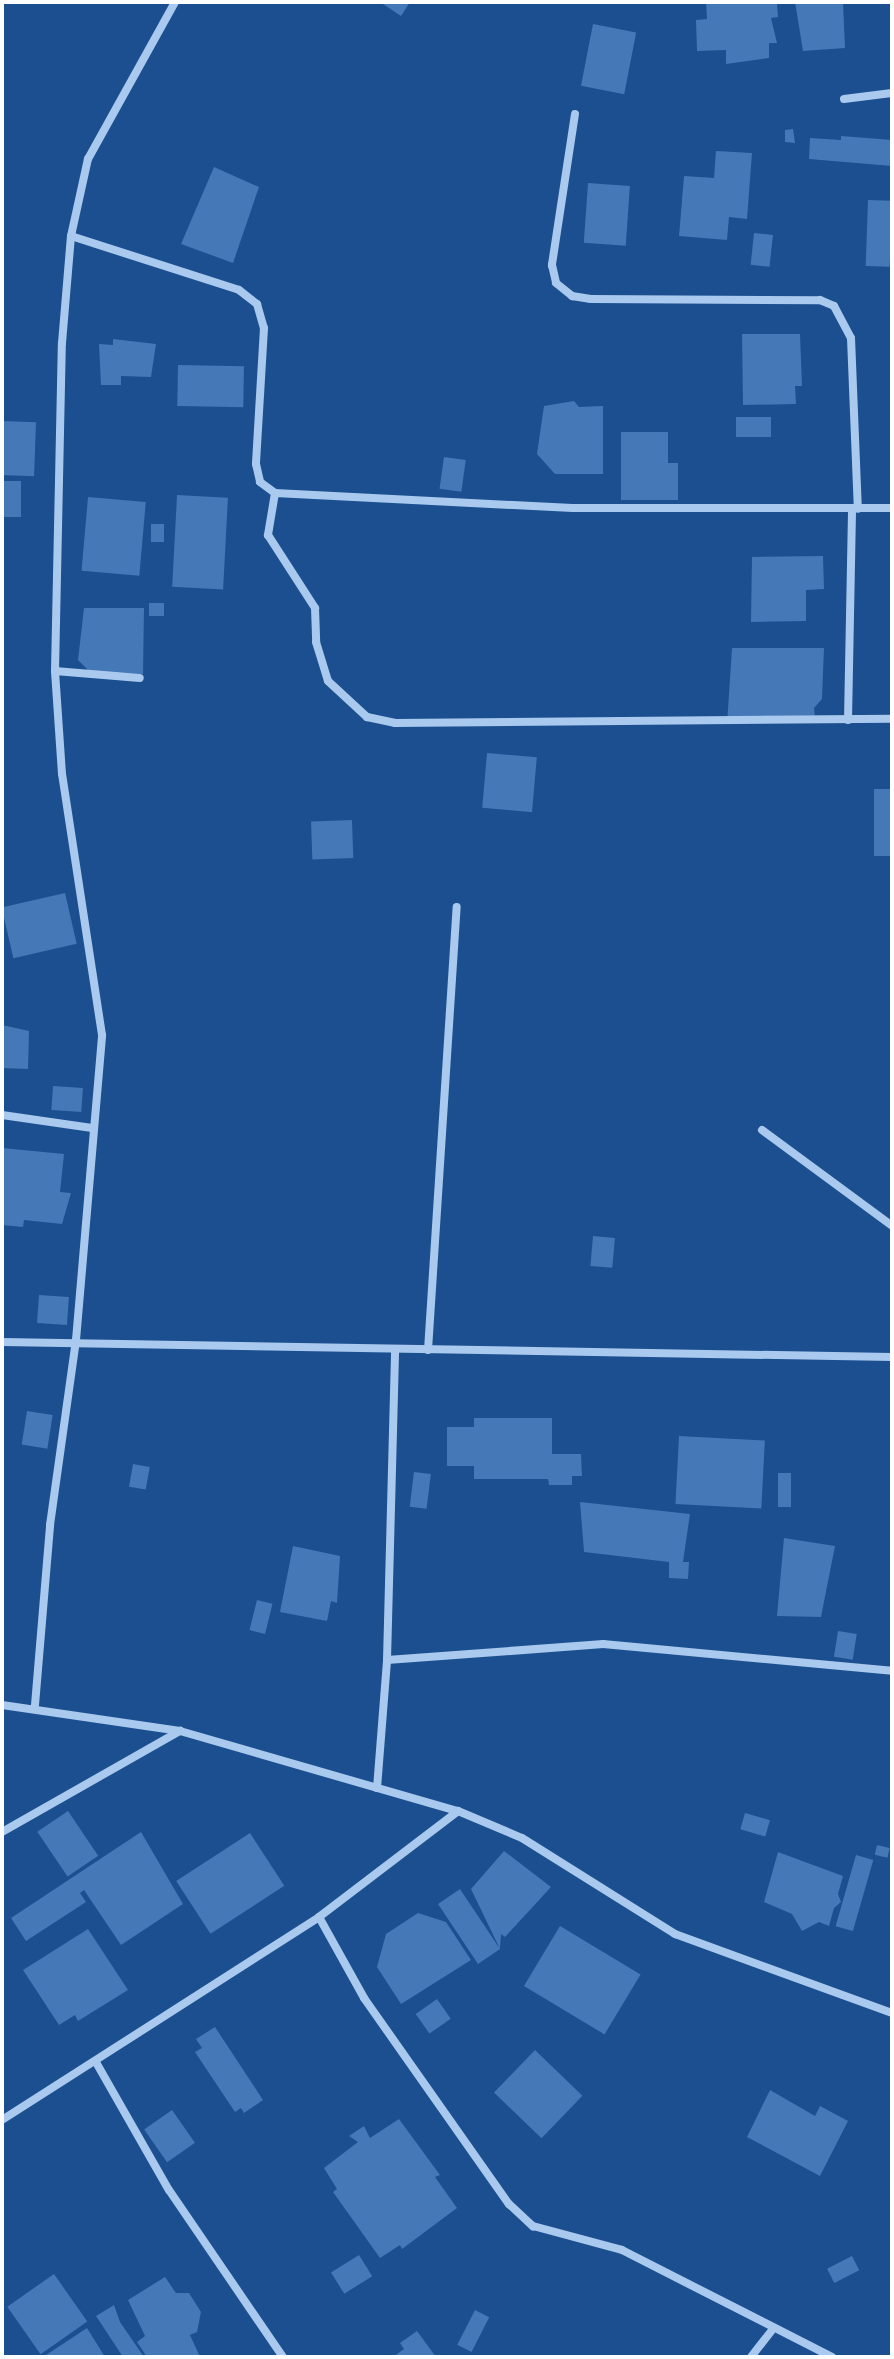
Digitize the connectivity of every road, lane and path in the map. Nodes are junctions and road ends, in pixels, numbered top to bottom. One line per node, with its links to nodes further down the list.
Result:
1 (175, 2): 5 (street)
2 (892, 93): 3 (street)
3 (844, 99)
4 (575, 114): 8 (street)
5 (71, 236): 6 (street); 9 (street)
6 (275, 493): 8 (street); 12 (street)
7 (892, 508): 8 (street)
8 (855, 509): 12 (street)
9 (55, 671): 10 (street); 15 (street)
10 (140, 678)
11 (892, 719): 12 (street)
12 (848, 720)
13 (457, 907): 20 (street)
14 (2, 1115): 15 (street)
15 (92, 1128): 18 (street)
16 (762, 1130): 17 (street)
17 (892, 1226)
18 (76, 1340): 19 (street); 21 (street); 26 (street)
19 (2, 1342)
20 (428, 1350): 21 (street); 22 (street)
21 (395, 1351): 23 (street)
22 (892, 1357)
23 (387, 1660): 24 (street); 28 (street)
24 (892, 1671)
25 (2, 1705): 26 (street)
26 (35, 1705): 27 (street)
27 (180, 1731): 28 (street); 30 (street)
28 (377, 1788): 29 (street)
29 (458, 1811): 31 (street); 32 (street)
30 (2, 1832)
31 (319, 1917): 33 (street); 35 (street)
32 (892, 2013)
33 (97, 2064): 34 (street); 36 (street)
34 (2, 2120)
35 (774, 2328): 37 (street); 38 (street)
36 (283, 2357)
37 (751, 2357)
38 (832, 2357)

